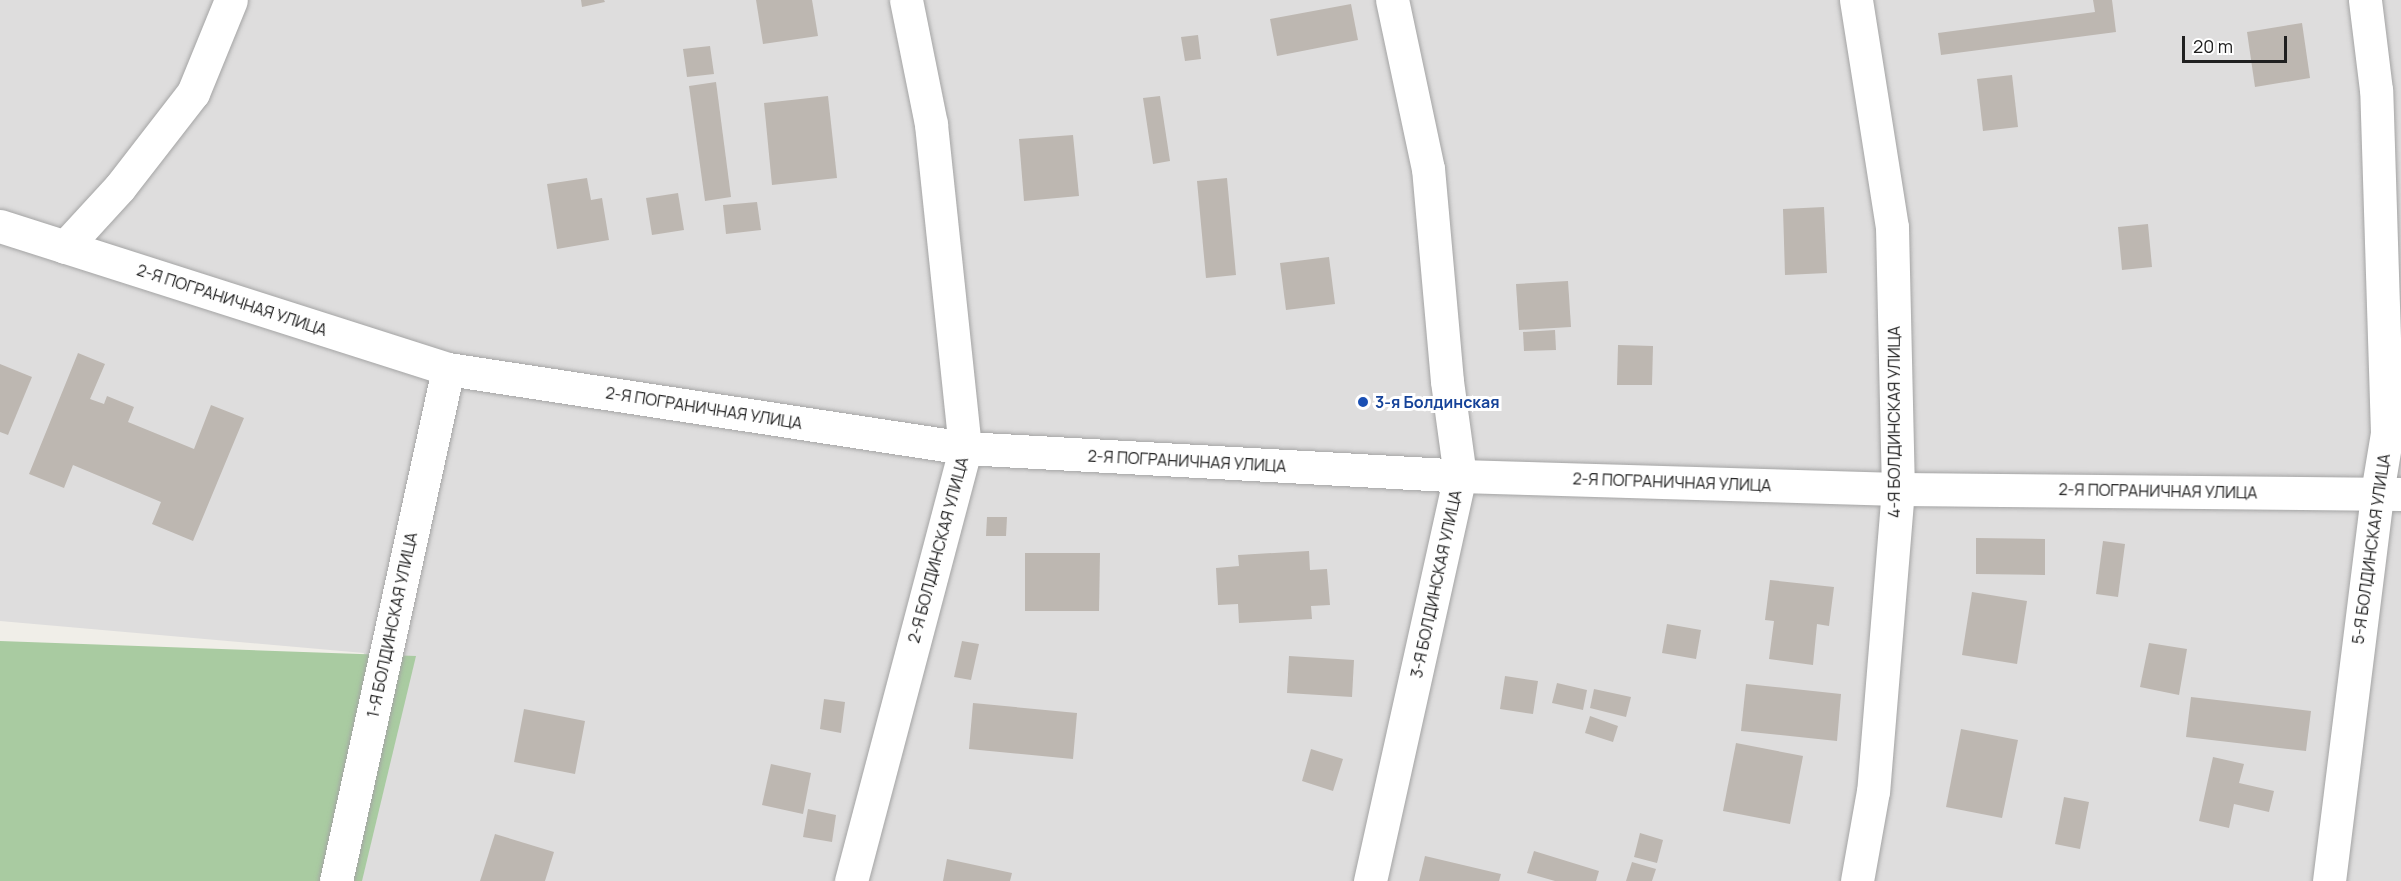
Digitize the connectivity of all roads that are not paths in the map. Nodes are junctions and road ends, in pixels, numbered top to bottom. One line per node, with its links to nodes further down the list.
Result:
1 (231, 0): 7 (street)
2 (906, 0): 9 (street, 2-Я БОЛДИНСКАЯ УЛИЦА)
3 (1392, 0): 10 (street, 3-Я БОЛДИНСКАЯ УЛИЦА)
4 (1856, 0): 11 (street, 4-Я БОЛДИНСКАЯ УЛИЦА)
5 (2365, 0): 12 (street, 5-Я БОЛДИНСКАЯ УЛИЦА)
6 (0, 226): 7 (street, 2-Я ПОГРАНИЧНАЯ УЛИЦА)
7 (65, 247): 8 (street, 2-Я ПОГРАНИЧНАЯ УЛИЦА)
8 (448, 369): 9 (street, 2-Я ПОГРАНИЧНАЯ УЛИЦА); 13 (street, 1-Я БОЛДИНСКАЯ УЛИЦА)
9 (965, 448): 10 (street, 2-Я ПОГРАНИЧНАЯ УЛИЦА); 14 (street, 2-Я БОЛДИНСКАЯ УЛИЦА)
10 (1460, 476): 11 (street, 2-Я ПОГРАНИЧНАЯ УЛИЦА); 15 (street, 3-Я БОЛДИНСКАЯ УЛИЦА)
11 (1898, 489): 12 (street, 2-Я ПОГРАНИЧНАЯ УЛИЦА); 16 (street, 4-Я БОЛДИНСКАЯ УЛИЦА)
12 (2389, 494): 17 (street, 5-Я БОЛДИНСКАЯ УЛИЦА)
13 (336, 881)
14 (851, 881)
15 (1370, 881)
16 (1857, 881)
17 (2329, 881)

